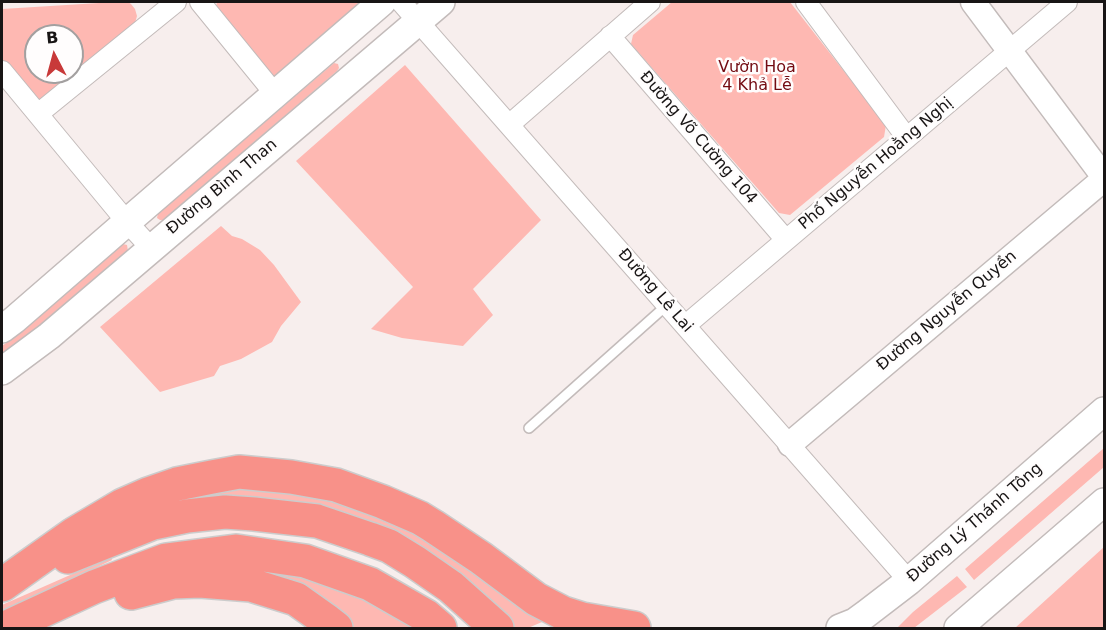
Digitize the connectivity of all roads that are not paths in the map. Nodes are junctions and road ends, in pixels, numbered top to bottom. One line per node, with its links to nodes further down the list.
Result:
1 (176, 2): 14 (street)
2 (200, 2): 13 (street)
3 (382, 2): 13 (main road, Đường Bình Than)
4 (441, 2): 9 (main road, Đường Bình Than)
5 (650, 2): 10 (street)
6 (806, 2): 16 (street)
7 (974, 2): 11 (street)
8 (1067, 2): 11 (street, Phố Nguyễn Hoằng Nghị)
9 (409, 11): 15 (street, Đường Lê Lai); 20 (main road, Đường Bình Than)
10 (610, 36): 15 (street); 19 (street, Đường Võ Cường 104)
11 (1009, 50): 16 (street, Phố Nguyễn Hoằng Nghị); 17 (street)
12 (2, 71): 14 (street)
13 (275, 94): 18 (main road, Đường Bình Than)
14 (38, 114): 18 (street)
15 (509, 125): 21 (street, Đường Lê Lai)
16 (907, 138): 19 (street, Phố Nguyễn Hoằng Nghị)
17 (1104, 178): 27 (street, Đường Nguyễn Quyền)
18 (127, 222): 20 (street); 22 (main road, Đường Bình Than)
19 (786, 240): 23 (street, Phố Nguyễn Hoằng Nghị)
20 (151, 248): 24 (main road, Đường Bình Than)
21 (668, 305): 23 (street, Đường Lê Lai); 26 (lane)
22 (6, 318)
23 (686, 325): 27 (street, Đường Lê Lai)
24 (2, 371)
25 (1104, 411): 29 (main road, Đường Lý Thánh Tông)
26 (529, 428)
27 (790, 444): 29 (street, Đường Lê Lai)
28 (1104, 502): 37 (main road)
29 (909, 581): 36 (main road, Đường Lý Thánh Tông)
30 (2, 587): 34 (highway); 35 (highway)
31 (9, 627): 32 (highway); 33 (highway)
32 (336, 628)
33 (440, 628)
34 (496, 628)
35 (634, 628)
36 (840, 628)
37 (958, 628)

